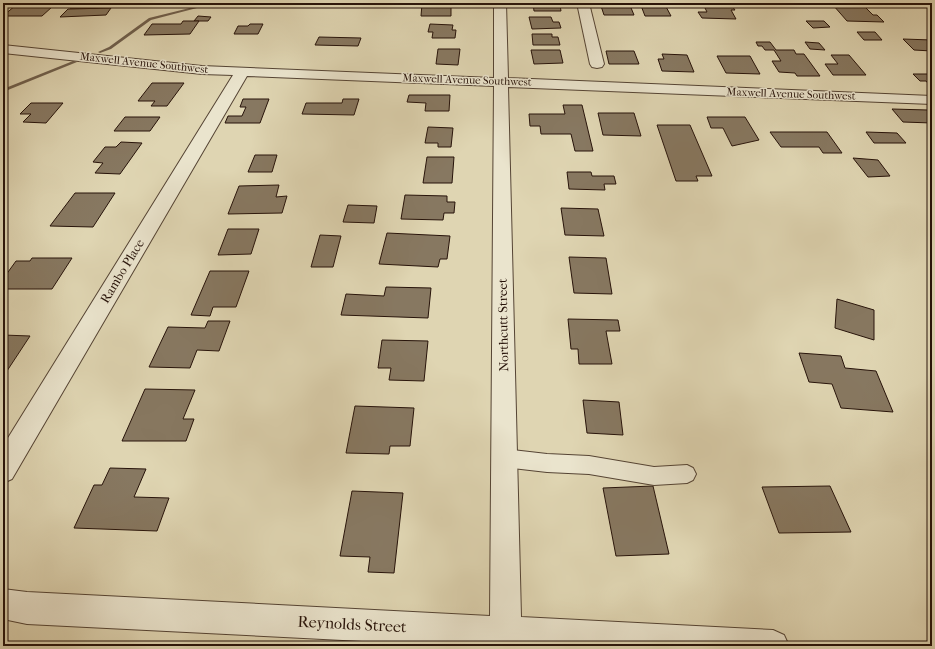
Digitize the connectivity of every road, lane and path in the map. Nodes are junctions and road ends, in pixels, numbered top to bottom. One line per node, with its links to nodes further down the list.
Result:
1 (500, 3): 6 (street, Northcutt Street)
2 (583, 3): 4 (street)
3 (3, 49): 5 (street, Maxwell Avenue Southwest)
4 (597, 64)
5 (242, 72): 6 (street, Maxwell Avenue Southwest); 9 (street, Rambo Place)
6 (500, 81): 7 (street, Maxwell Avenue Southwest); 8 (street, Northcutt Street)
7 (932, 100)
8 (504, 458): 10 (lane); 12 (street, Northcutt Street)
9 (3, 470)
10 (687, 474)
11 (3, 604): 12 (street, Reynolds Street)
12 (506, 639): 13 (street, Reynolds Street)
13 (773, 646)

